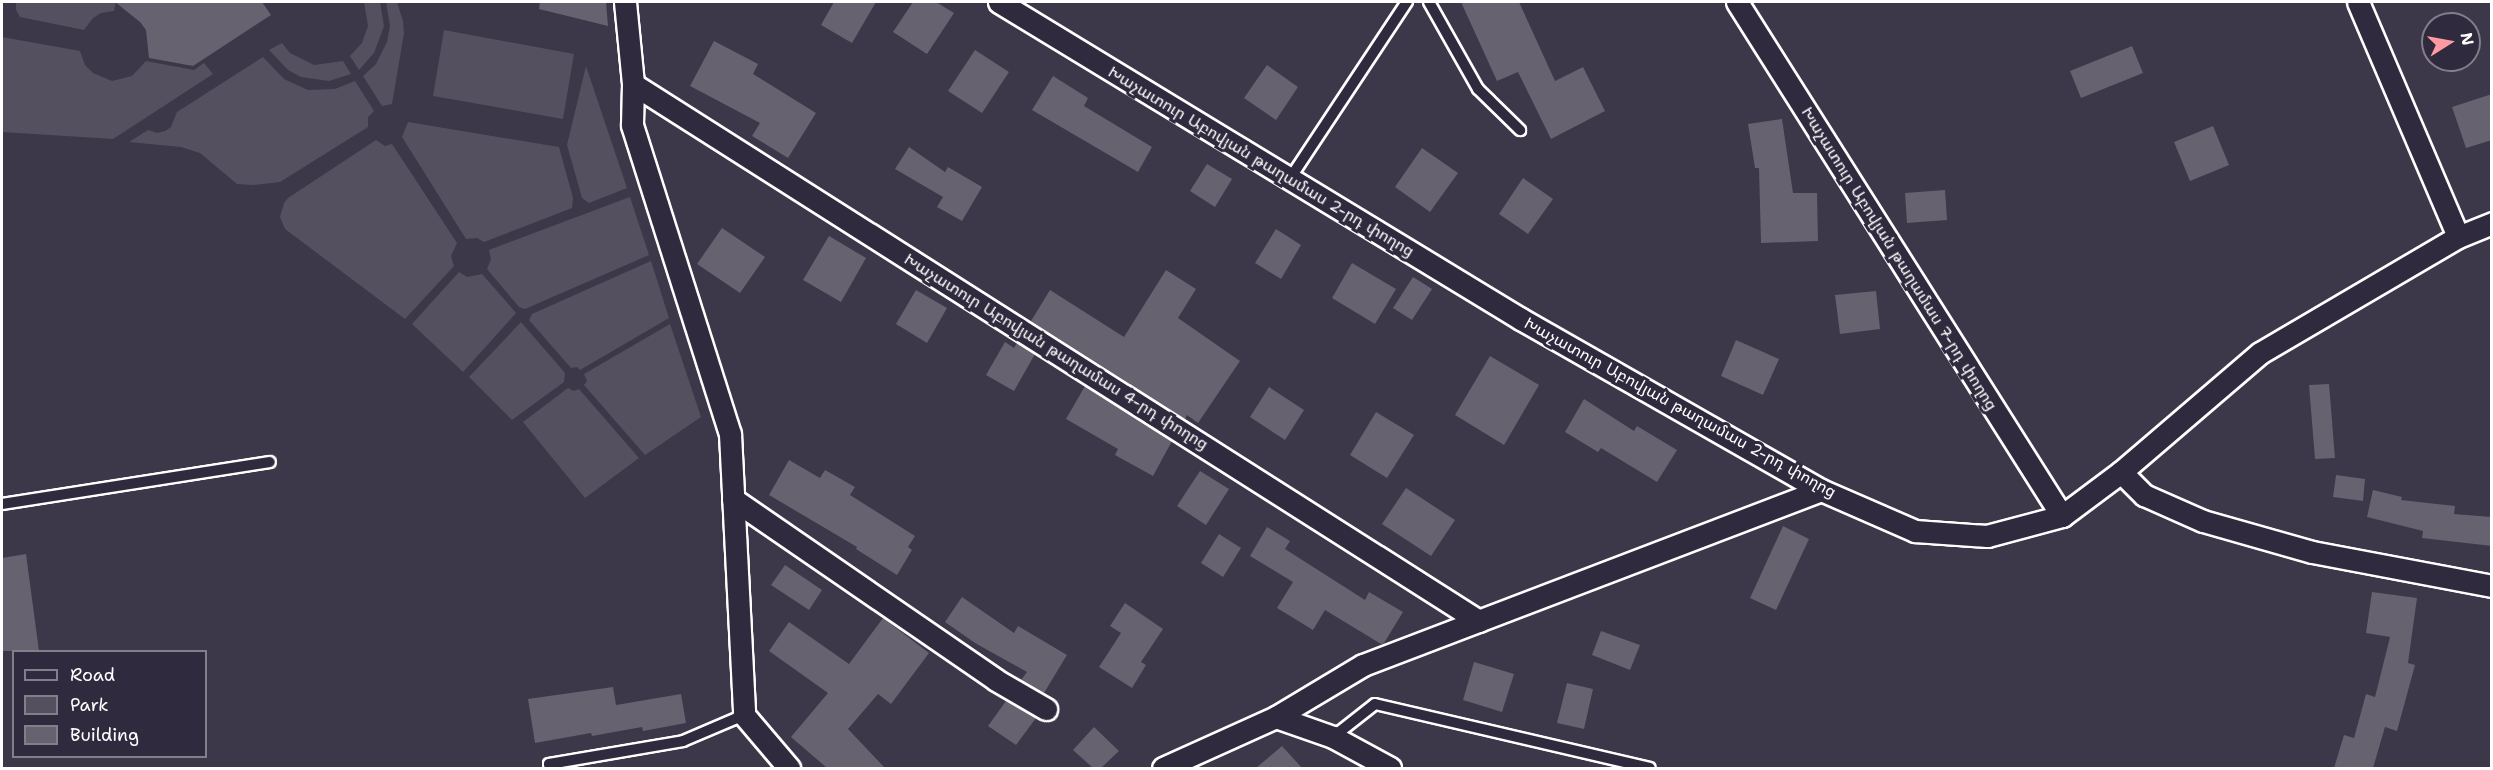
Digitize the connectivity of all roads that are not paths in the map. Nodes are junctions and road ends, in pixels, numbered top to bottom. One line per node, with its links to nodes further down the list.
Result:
1 (624, 2): 7 (street)
2 (999, 2): 9 (street, Խաչատուր Աբովյան թաղամաս 2-րդ փողոց)
3 (1407, 2): 9 (lane)
4 (1429, 2): 8 (lane)
5 (1737, 2): 17 (street, Խաչատուր Աբովյան թաղամաս 7-րդ փողոց)
6 (2358, 2): 11 (street)
7 (633, 84): 15 (street); 19 (street, Խաչատուր Աբովյան թաղամաս 4-րդ փողոց)
8 (1520, 130)
9 (1289, 180): 14 (street, Խաչատուր Աբովյան թաղամաս 2-րդ փողոց)
10 (2492, 224): 11 (street, Խաչատուր Աբովյան թաղամաս 2-րդ փողոց)
11 (2458, 237): 13 (street, Խաչատուր Աբովյան թաղամաս 2-րդ փողոց)
12 (270, 462): 16 (lane)
13 (2121, 472): 17 (street, Խաչատուր Աբովյան թաղամաս 2-րդ փողոց); 18 (street)
14 (1821, 490): 17 (street, Խաչատուր Աբովյան թաղամաս 2-րդ փողոց); 19 (street)
15 (733, 499): 20 (street); 21 (street)
16 (2, 504)
17 (2062, 516)
18 (2492, 586)
19 (1479, 621): 22 (street)
20 (1046, 709)
21 (744, 715): 24 (lane); 25 (street)
22 (1275, 717): 23 (street); 26 (street)
23 (1333, 737): 27 (street); 28 (lane)
24 (550, 768)
25 (789, 768)
26 (1163, 768)
27 (1390, 768)
28 (1650, 768)

